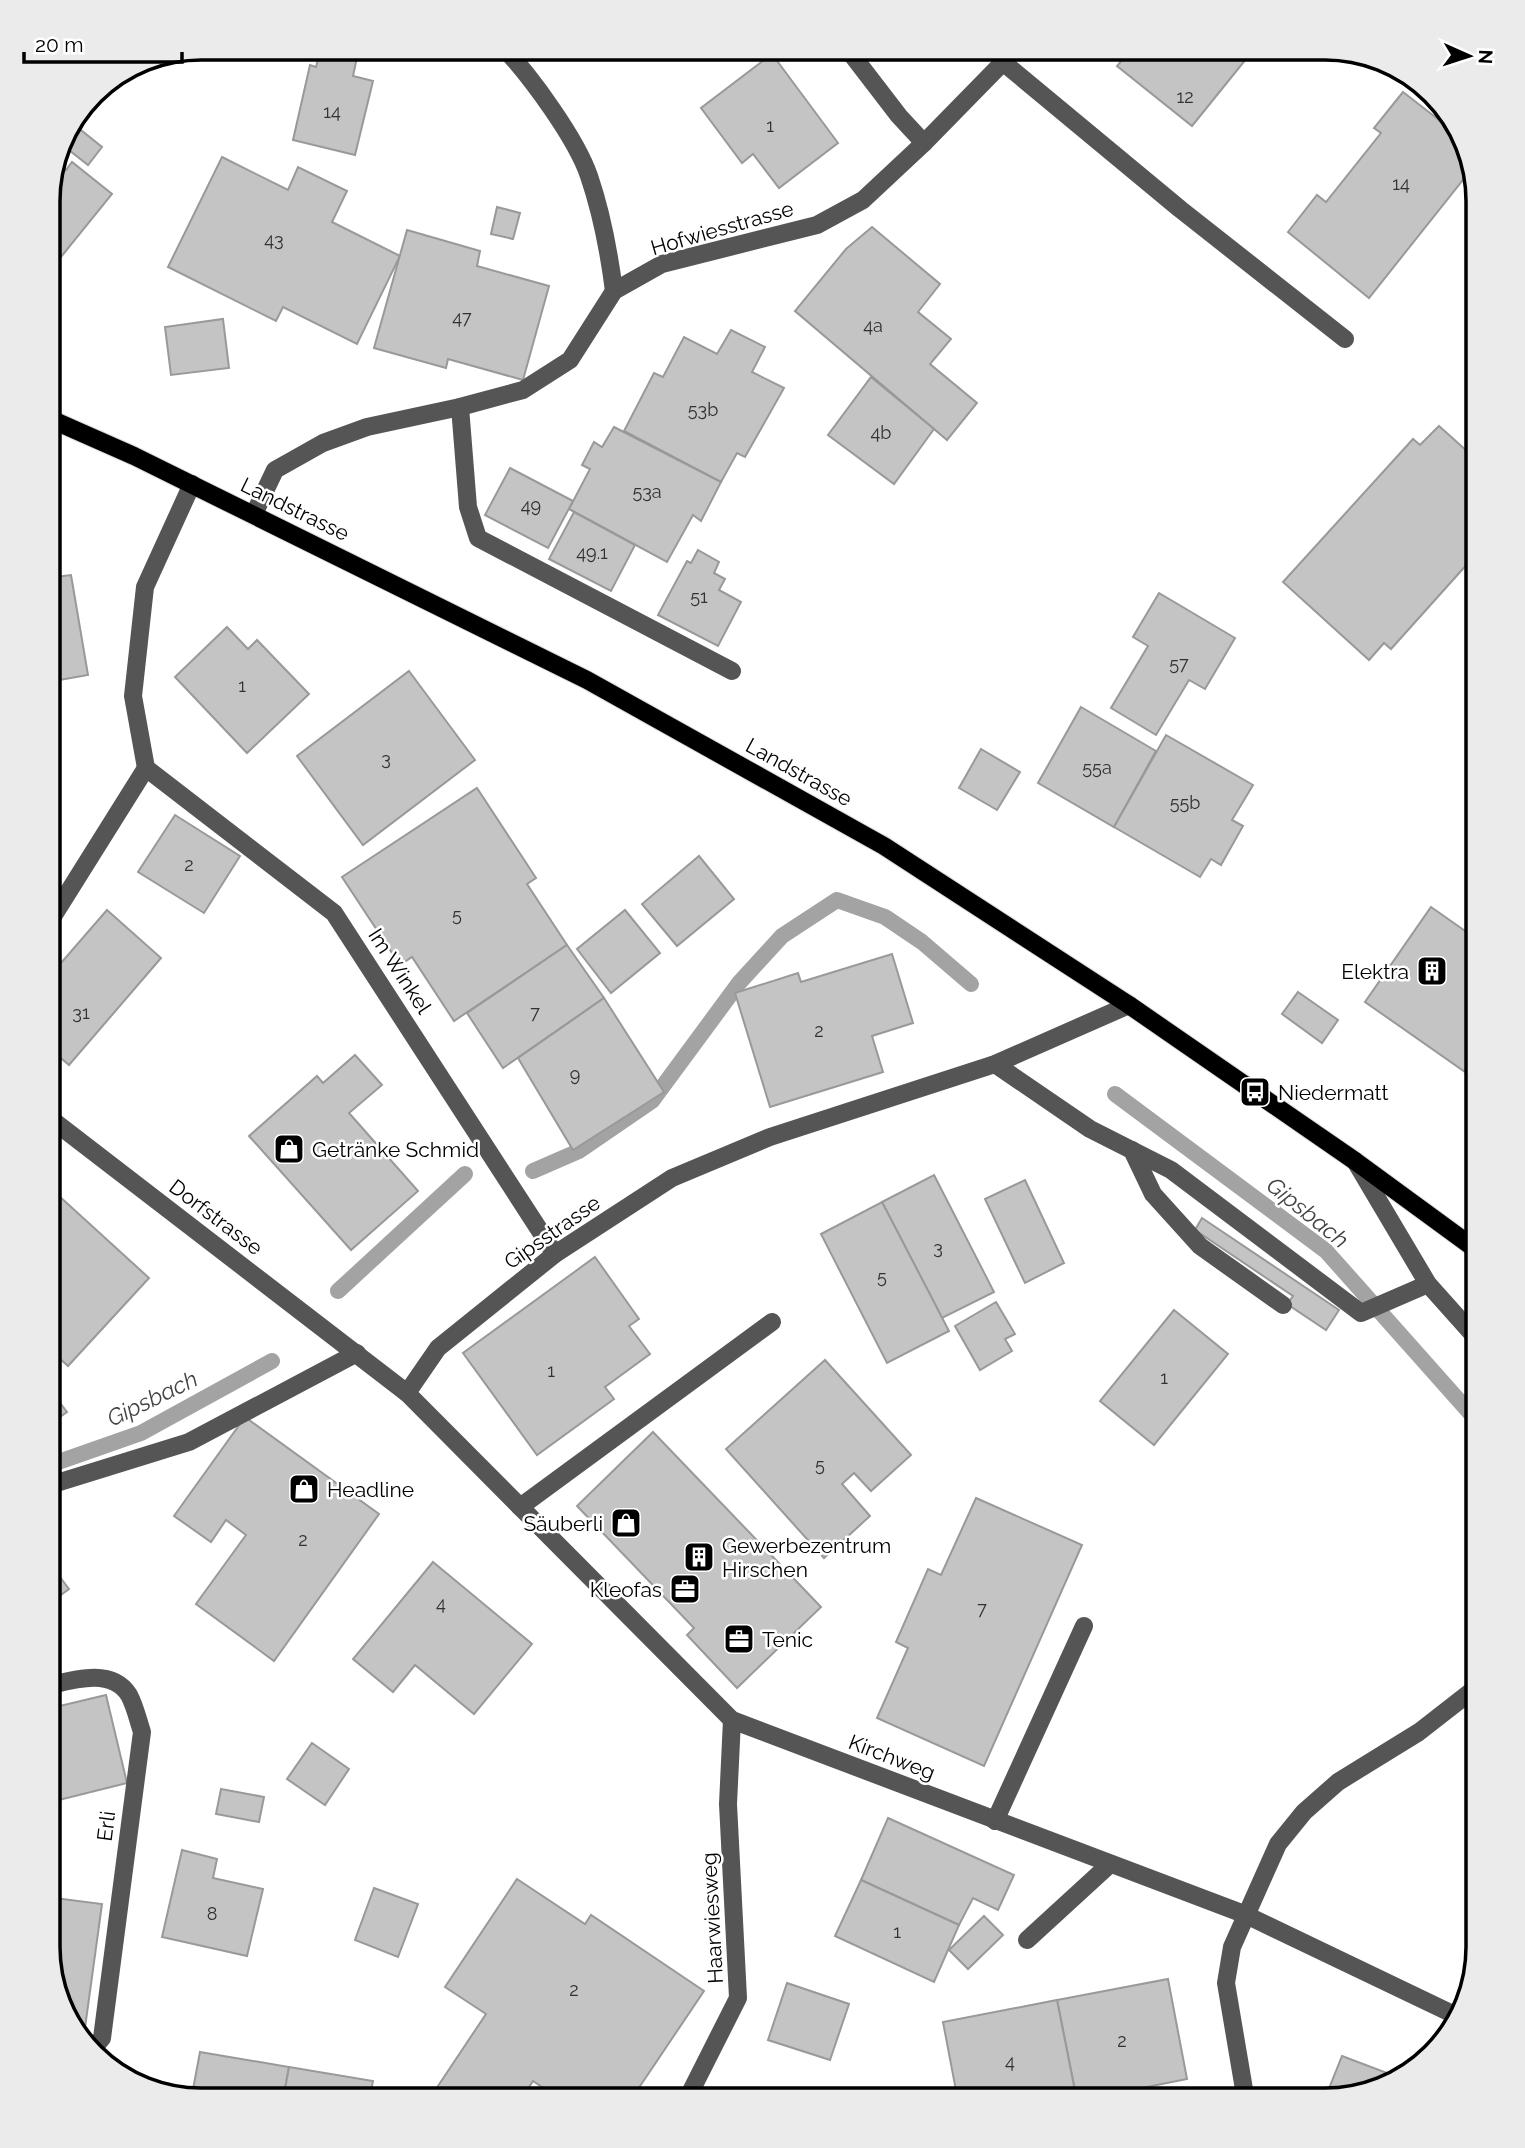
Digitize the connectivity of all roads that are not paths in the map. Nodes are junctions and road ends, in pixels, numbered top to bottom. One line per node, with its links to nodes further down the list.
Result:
1 (513, 60): 6 (street)
2 (856, 60): 5 (street)
3 (1006, 60): 4 (street, Hofwiesstrasse)
4 (1004, 63): 5 (street, Hofwiesstrasse); 7 (street)
5 (924, 144): 6 (street, Hofwiesstrasse)
6 (614, 292): 8 (street, Hofwiesstrasse)
7 (1345, 339)
8 (460, 407): 11 (street, Hofwiesstrasse); 12 (street)
9 (60, 424): 10 (main road, Landstrasse)
10 (192, 484): 11 (main road, Landstrasse); 13 (street)
11 (254, 514): 15 (main road, Landstrasse)
12 (732, 670)
13 (146, 768): 14 (street); 21 (street, Im Winkel)
14 (60, 905)
15 (1129, 1005): 16 (street, Gipsstrasse); 19 (main road, Landstrasse)
16 (996, 1064): 18 (street); 21 (street, Gipsstrasse)
17 (60, 1126): 26 (street, Dorfstrasse)
18 (1132, 1150): 22 (street); 23 (street)
19 (1355, 1161): 20 (main road, Landstrasse); 22 (street)
20 (1466, 1242)
21 (555, 1254): 27 (street, Gipsstrasse)
22 (1428, 1284): 25 (street)
23 (1283, 1305)
24 (772, 1322): 29 (street)
25 (1466, 1327)
26 (357, 1353): 27 (street); 28 (street)
27 (407, 1393): 29 (street, Kirchweg)
28 (60, 1482)
29 (520, 1507): 33 (street, Kirchweg)
30 (1084, 1626): 34 (street)
31 (60, 1683): 39 (street, Erli)
32 (1466, 1695): 36 (street)
33 (732, 1720): 34 (street, Kirchweg); 40 (street, Haarwiesweg)
34 (995, 1821): 35 (street, Kirchweg)
35 (1110, 1864): 36 (street, Kirchweg); 37 (street)
36 (1244, 1914): 38 (street, Kirchweg); 41 (street)
37 (1027, 1940)
38 (1450, 2013)
39 (98, 2043)
40 (693, 2088)
41 (1243, 2088)

